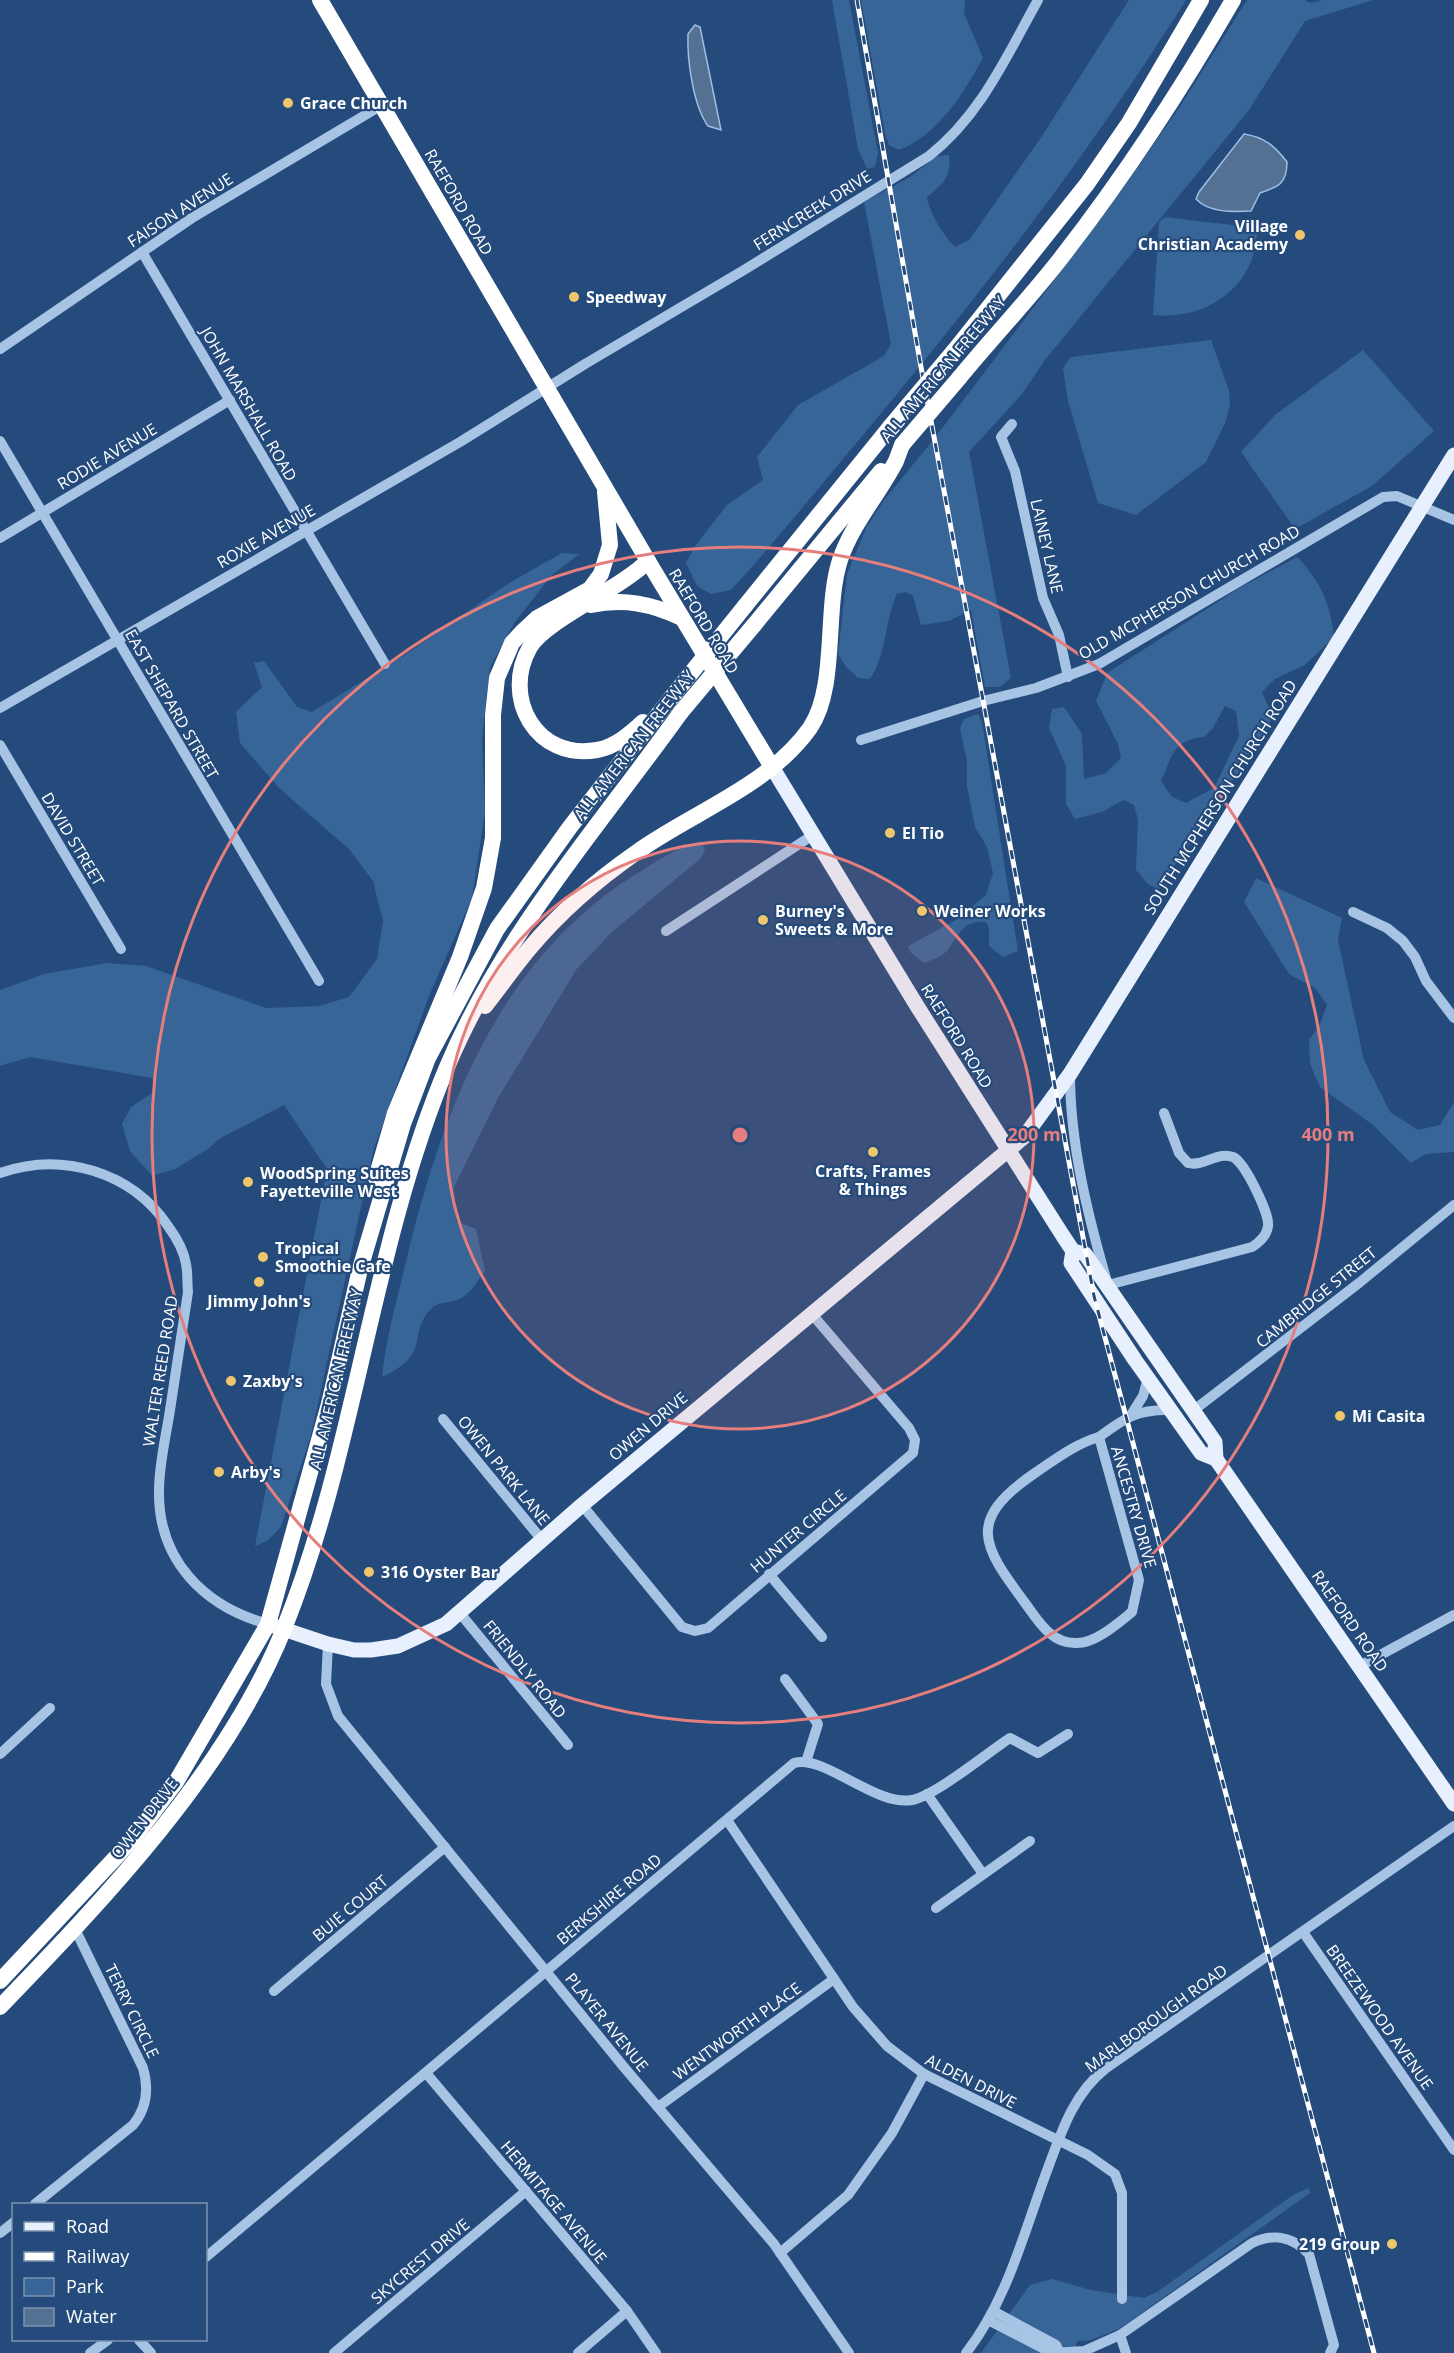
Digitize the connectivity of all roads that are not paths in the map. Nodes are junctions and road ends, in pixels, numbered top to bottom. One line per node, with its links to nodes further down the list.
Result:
1 (320, 0): 5 (highway, RAEFORD ROAD)
2 (1038, 0): 8 (street, FERNCREEK DRIVE)
3 (1201, 0): 27 (highway, ALL AMERICAN FREEWAY, bridge)
4 (1233, 0): 12 (highway, ALL AMERICAN FREEWAY, bridge)
5 (382, 105): 6 (street, FAISON AVENUE); 8 (highway, RAEFORD ROAD)
6 (142, 252): 7 (street, FAISON AVENUE); 9 (street, JOHN MARSHALL ROAD)
7 (0, 349)
8 (547, 389): 14 (highway, RAEFORD ROAD); 18 (street, ROXIE AVENUE)
9 (230, 400): 16 (street, RODIE AVENUE); 18 (street, JOHN MARSHALL ROAD)
10 (1012, 424): 26 (street, LAINEY LANE)
11 (0, 441): 16 (street, EAST SHEPARD STREET)
12 (897, 454): 31 (highway); 38 (highway, ALL AMERICAN FREEWAY, bridge)
13 (1454, 455): 15 (main road, SOUTH MCPHERSON CHURCH ROAD)
14 (605, 488): 20 (highway, RAEFORD ROAD); 21 (highway)
15 (1421, 508): 17 (street, OLD MCPHERSON CHURCH ROAD); 26 (street, OLD MCPHERSON CHURCH ROAD); 39 (main road, SOUTH MCPHERSON CHURCH ROAD)
16 (42, 513): 19 (street, RODIE AVENUE); 24 (street, EAST SHEPARD STREET)
17 (1454, 520)
18 (306, 530): 24 (street, ROXIE AVENUE); 25 (street, JOHN MARSHALL ROAD)
19 (0, 538)
20 (648, 561): 21 (highway); 22 (highway); 23 (highway, RAEFORD ROAD)
21 (590, 589): 45 (highway)
22 (584, 606): 23 (highway); 27 (highway)
23 (682, 618): 31 (highway, RAEFORD ROAD)
24 (118, 641): 28 (street, ROXIE AVENUE); 36 (street, EAST SHEPARD STREET)
25 (385, 664)
26 (1068, 677): 29 (street, OLD MCPHERSON CHURCH ROAD)
27 (671, 698): 45 (highway, ALL AMERICAN FREEWAY)
28 (0, 708)
29 (861, 740)
30 (0, 745): 35 (street, DAVID STREET)
31 (772, 767): 32 (main road, RAEFORD ROAD); 38 (highway)
32 (813, 835): 34 (street); 41 (main road, RAEFORD ROAD)
33 (1353, 912): 37 (street)
34 (666, 932)
35 (121, 949)
36 (319, 981)
37 (1454, 1018)
38 (462, 1035): 60 (highway, ALL AMERICAN FREEWAY)
39 (1070, 1074): 41 (main road, SOUTH MCPHERSON CHURCH ROAD); 46 (street)
40 (1164, 1113): 46 (street)
41 (1006, 1150): 44 (main road, RAEFORD ROAD); 47 (main road, OWEN DRIVE)
42 (0, 1173): 60 (street, WALTER REED ROAD)
43 (1454, 1204): 50 (street, CAMBRIDGE STREET)
44 (1073, 1251): 46 (main road, RAEFORD ROAD); 48 (main road, RAEFORD ROAD)
45 (360, 1269): 60 (highway, ALL AMERICAN FREEWAY)
46 (1108, 1285): 50 (main road, RAEFORD ROAD)
47 (811, 1313): 55 (main road, OWEN DRIVE); 57 (street, HUNTER CIRCLE)
48 (1148, 1378): 49 (main road, RAEFORD ROAD); 51 (street, ANCESTRY DRIVE)
49 (1171, 1410): 51 (street, ANCESTRY DRIVE); 54 (main road, RAEFORD ROAD)
50 (1194, 1410): 54 (main road, RAEFORD ROAD)
51 (1131, 1415): 53 (street, ANCESTRY DRIVE)
52 (443, 1419): 56 (street, OWEN PARK LANE)
53 (1099, 1437): 53 (street, ANCESTRY DRIVE)
54 (1216, 1459): 63 (main road, RAEFORD ROAD)
55 (582, 1505): 56 (main road, OWEN DRIVE); 57 (street, HUNTER CIRCLE)
56 (542, 1540): 58 (main road, OWEN DRIVE)
57 (769, 1574): 61 (street)
58 (459, 1612): 62 (main road, OWEN DRIVE); 67 (street, FRIENDLY ROAD)
59 (1454, 1615): 63 (street)
60 (277, 1626): 62 (main road, OWEN DRIVE); 78 (highway, OWEN DRIVE); 82 (highway, OWEN DRIVE)
61 (822, 1637)
62 (328, 1644): 75 (street, PLAYER AVENUE)
63 (1360, 1665): 71 (main road, RAEFORD ROAD)
64 (785, 1679): 69 (street)
65 (50, 1708): 68 (street)
66 (1068, 1734): 70 (street)
67 (568, 1744)
68 (0, 1754)
69 (806, 1762): 70 (street); 72 (street, BERKSHIRE ROAD)
70 (927, 1794): 76 (street)
71 (1451, 1795)
72 (727, 1820): 80 (street, BERKSHIRE ROAD); 81 (street, ALDEN DRIVE)
73 (1454, 1826): 79 (street, MARLBOROUGH ROAD)
74 (1030, 1841): 76 (street)
75 (445, 1847): 80 (street, PLAYER AVENUE); 83 (street, BUIE COURT)
76 (983, 1874): 77 (street)
77 (936, 1908)
78 (75, 1929): 84 (highway, OWEN DRIVE); 91 (street, TERRY CIRCLE)
79 (1303, 1932): 88 (street, MARLBOROUGH ROAD); 89 (street, BREEZEWOOD AVENUE)
80 (546, 1971): 85 (street, BERKSHIRE ROAD); 87 (street, PLAYER AVENUE)
81 (834, 1979): 86 (street, ALDEN DRIVE); 87 (street, WENTWORTH PLACE)
82 (0, 1981)
83 (274, 1992)
84 (0, 2007)
85 (426, 2073): 90 (street, HERMITAGE AVENUE); 95 (street, BERKSHIRE ROAD)
86 (924, 2074): 88 (street, ALDEN DRIVE); 94 (street)
87 (658, 2107): 94 (street, PLAYER AVENUE)
88 (1058, 2141): 96 (street, ALDEN DRIVE); 98 (street, MARLBOROUGH ROAD)
89 (1454, 2150)
90 (526, 2192): 97 (street, HERMITAGE AVENUE); 104 (street, SKYCREST DRIVE)
91 (37, 2203)
92 (12, 2224): 93 (street)
93 (0, 2234)
94 (780, 2253): 107 (street, PLAYER AVENUE)
95 (207, 2257)
96 (1122, 2299)
97 (627, 2311): 105 (street); 106 (street, HERMITAGE AVENUE)
98 (991, 2315): 99 (street); 108 (street, MARLBOROUGH ROAD)
99 (1120, 2335): 109 (street); 110 (street)
100 (107, 2341): 102 (street)
101 (140, 2341): 103 (street)
102 (90, 2353)
103 (151, 2353)
104 (334, 2353)
105 (578, 2353)
106 (656, 2353)
107 (849, 2353)
108 (966, 2353)
109 (1126, 2353)
110 (1330, 2353)

